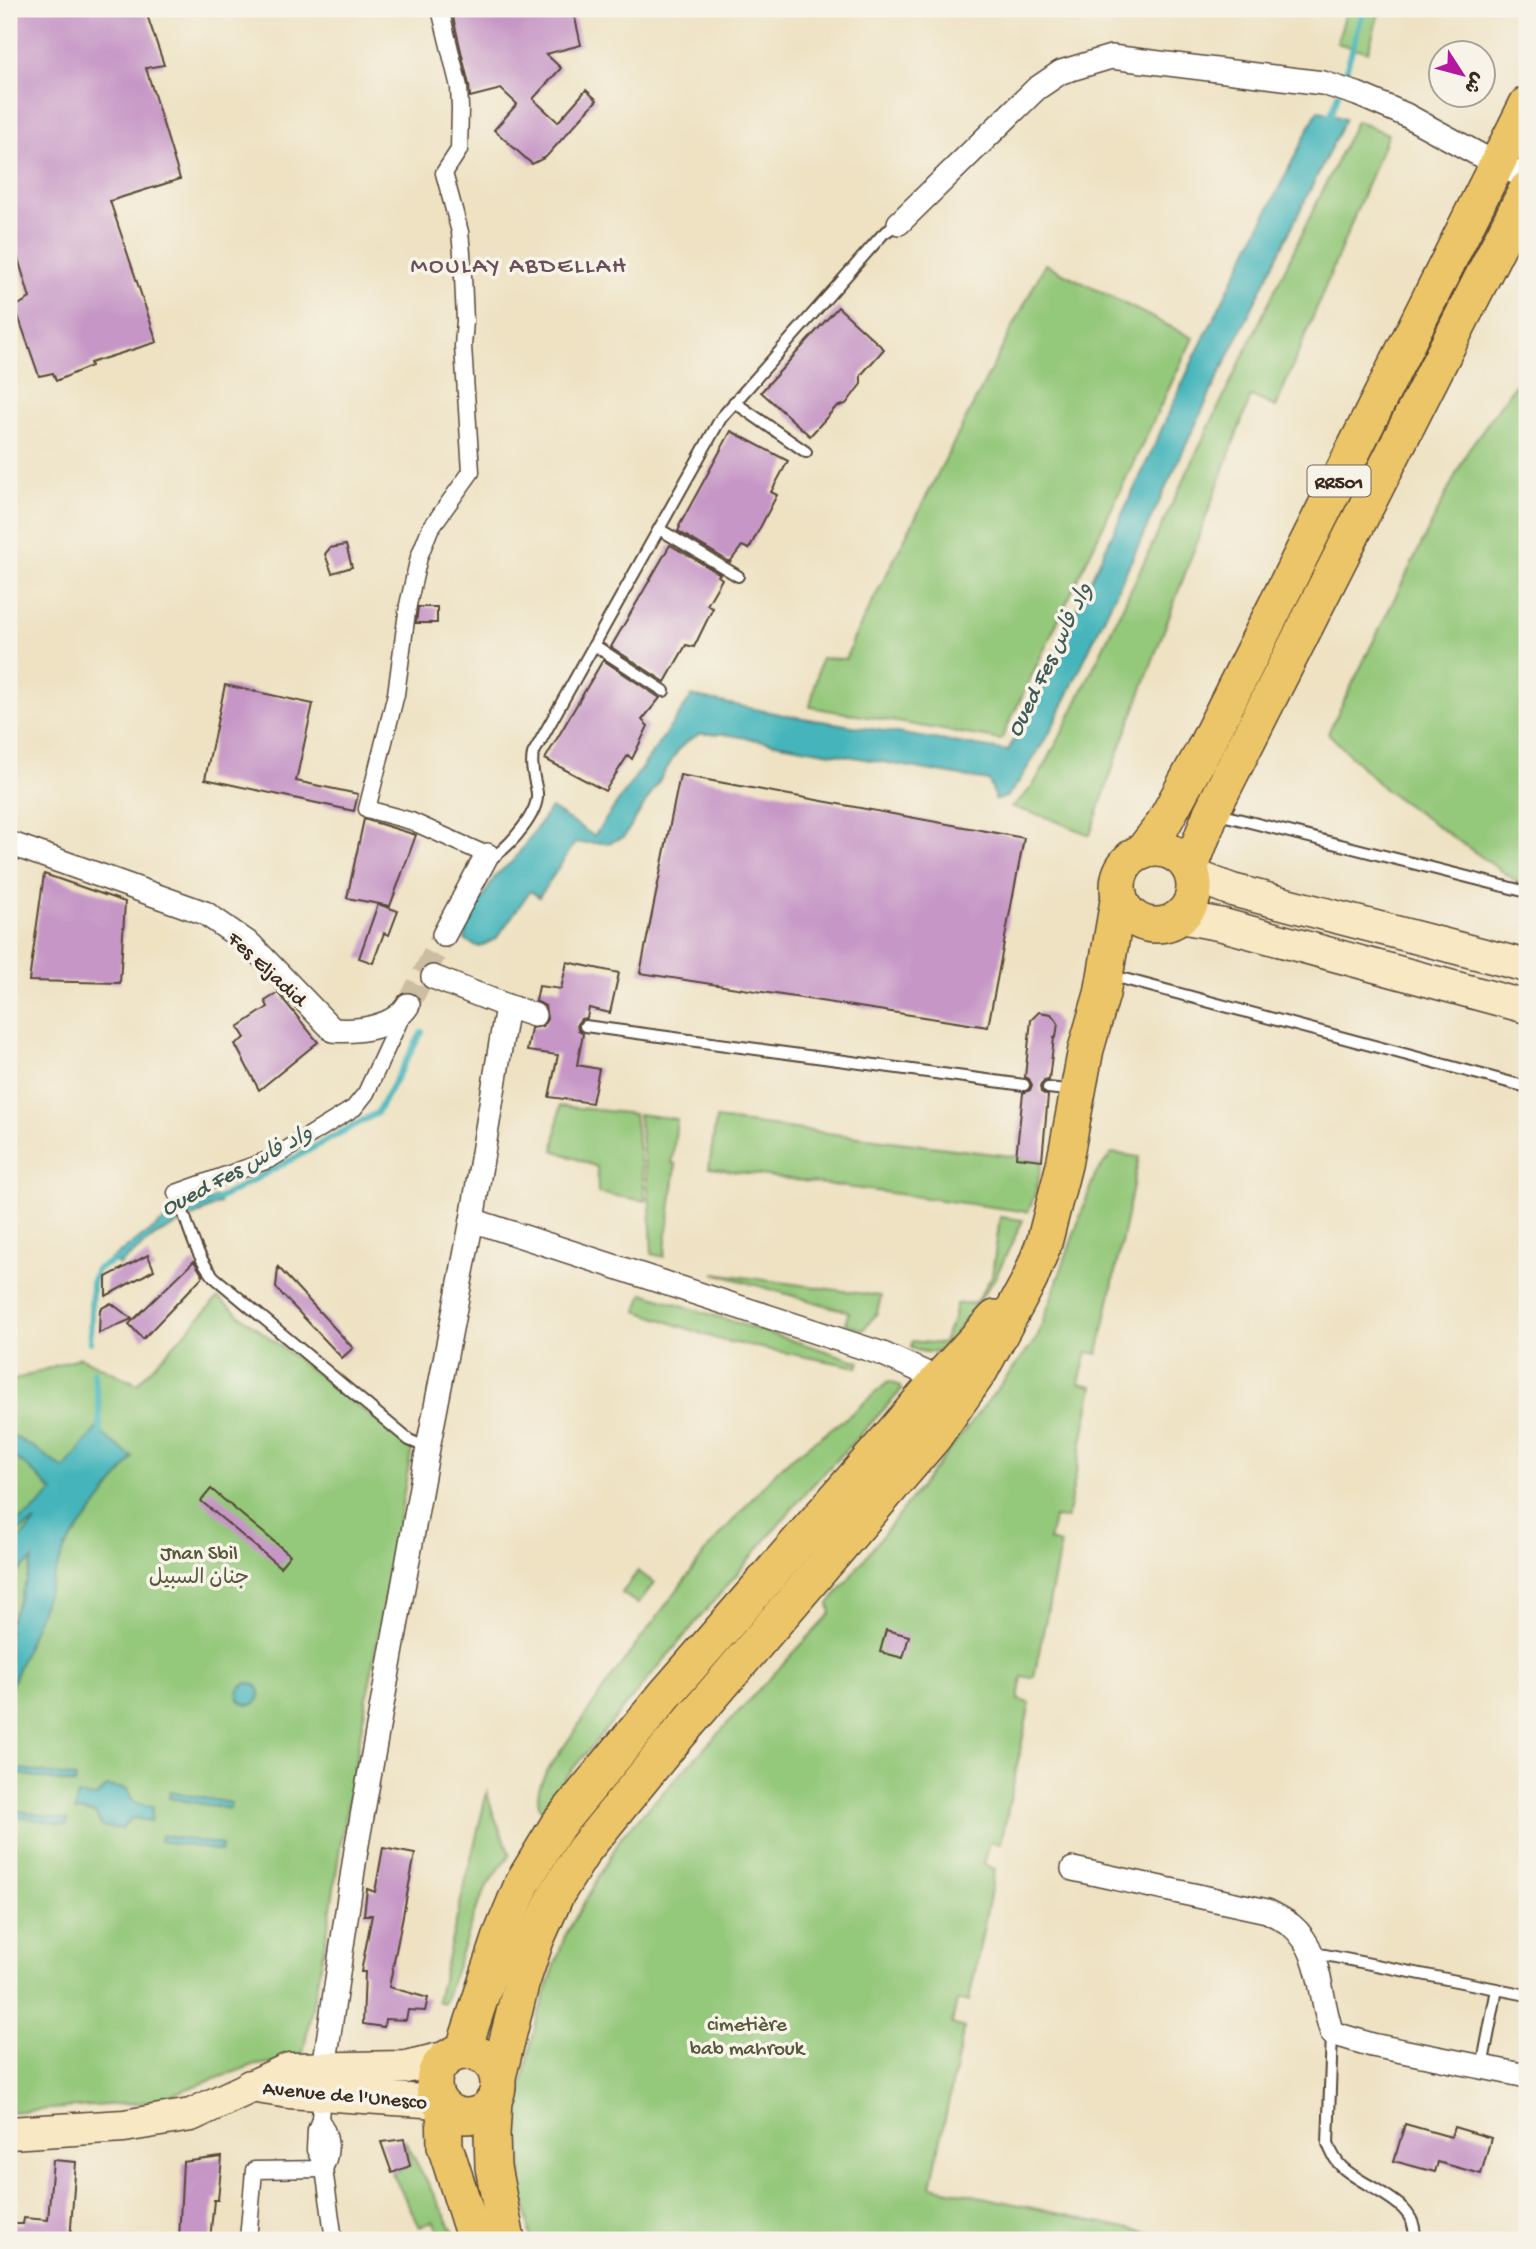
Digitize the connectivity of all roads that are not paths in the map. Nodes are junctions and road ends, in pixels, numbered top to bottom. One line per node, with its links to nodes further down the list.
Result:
1 (440, 9): 15 (street)
2 (1527, 104): 3 (main road, RR501)
3 (1513, 171): 5 (street); 14 (main road, RR501)
4 (1527, 189): 12 (main road, RR501)
5 (900, 223): 6 (lane)
6 (734, 402): 7 (lane); 8 (lane)
7 (806, 452)
8 (659, 529): 9 (lane); 10 (lane)
9 (738, 576)
10 (594, 645): 11 (lane); 15 (lane)
11 (664, 691)
12 (1211, 813): 16 (main road, RR501); 17 (lane)
13 (9, 843): 26 (street, Fes Eljadid)
14 (1142, 852): 16 (main road); 18 (main road, RR501)
15 (488, 855): 20 (street)
16 (1191, 872): 19 (main road, RR501); 21 (main road)
17 (1527, 892)
18 (1119, 895): 19 (main road); 23 (main road)
19 (1169, 921): 23 (main road); 25 (main road)
20 (444, 935)
21 (1527, 966)
22 (433, 977): 24 (street)
23 (1107, 985): 30 (lane); 33 (main road)
24 (507, 1006): 27 (street); 32 (street)
25 (1527, 1007)
26 (406, 1008): 31 (street)
27 (534, 1015)
28 (585, 1026): 29 (lane)
29 (1024, 1085)
30 (1527, 1087)
31 (176, 1193): 35 (lane)
32 (472, 1220): 34 (street); 35 (street)
33 (1030, 1279): 34 (main road); 44 (main road)
34 (939, 1378): 41 (main road)
35 (428, 1448): 45 (street)
36 (1073, 1869): 37 (street)
37 (1310, 1952): 38 (lane); 40 (street)
38 (1497, 1989): 39 (lane); 42 (lane)
39 (1527, 1996)
40 (1332, 2033): 42 (street); 53 (lane)
41 (456, 2054): 44 (main road); 45 (main road, Avenue de l'Unesco); 46 (main road)
42 (1482, 2067): 43 (street)
43 (1527, 2076)
44 (496, 2089): 46 (main road); 52 (main road)
45 (322, 2093): 46 (main road, Avenue de l'Unesco); 47 (main road, Avenue de l'Unesco); 48 (street)
46 (441, 2105): 51 (main road)
47 (9, 2133)
48 (324, 2169): 49 (street); 50 (street)
49 (248, 2240)
50 (334, 2240)
51 (475, 2240)
52 (507, 2240)
53 (1414, 2240)

